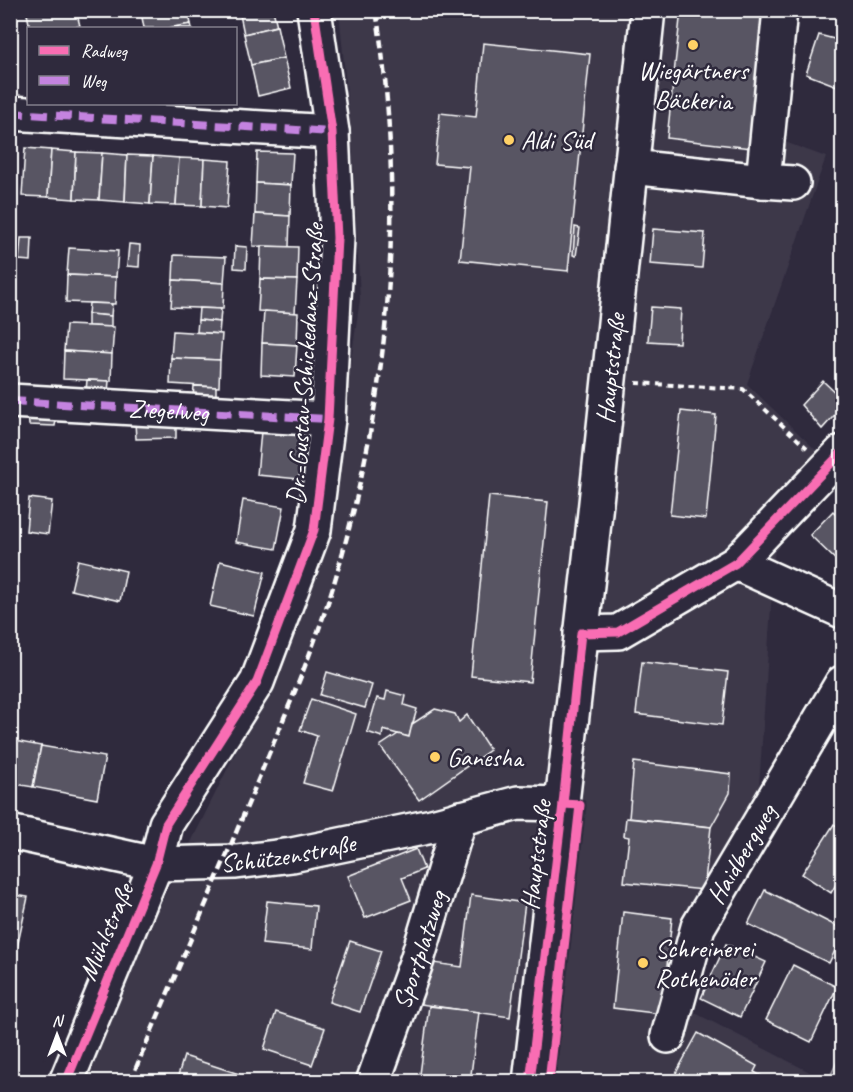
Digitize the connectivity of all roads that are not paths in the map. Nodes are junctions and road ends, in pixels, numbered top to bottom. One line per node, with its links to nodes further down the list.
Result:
1 (314, 10): 5 (street, Dr.-Gustav-Schickedanz-Straße)
2 (648, 10): 6 (street, Hauptstraße)
3 (780, 10): 6 (street)
4 (10, 113): 5 (street)
5 (332, 132): 8 (street, Dr.-Gustav-Schickedanz-Straße)
6 (631, 166): 12 (street, Hauptstraße)
7 (10, 401): 8 (street, Ziegelweg)
8 (328, 419): 17 (street, Dr.-Gustav-Schickedanz-Straße)
9 (835, 460): 10 (street)
10 (736, 562): 11 (street); 12 (street)
11 (843, 611)
12 (581, 633): 14 (street, Hauptstraße)
13 (843, 683): 18 (street, Haidbergweg)
14 (563, 804): 15 (street, Schützenstraße); 21 (street, Hauptstraße)
15 (460, 818): 17 (street, Schützenstraße); 20 (street, Sportplatzweg)
16 (10, 832): 17 (street, Schützenstraße)
17 (156, 864): 19 (street, Mühlstraße)
18 (668, 1036)
19 (66, 1082)
20 (373, 1082)
21 (530, 1082)

